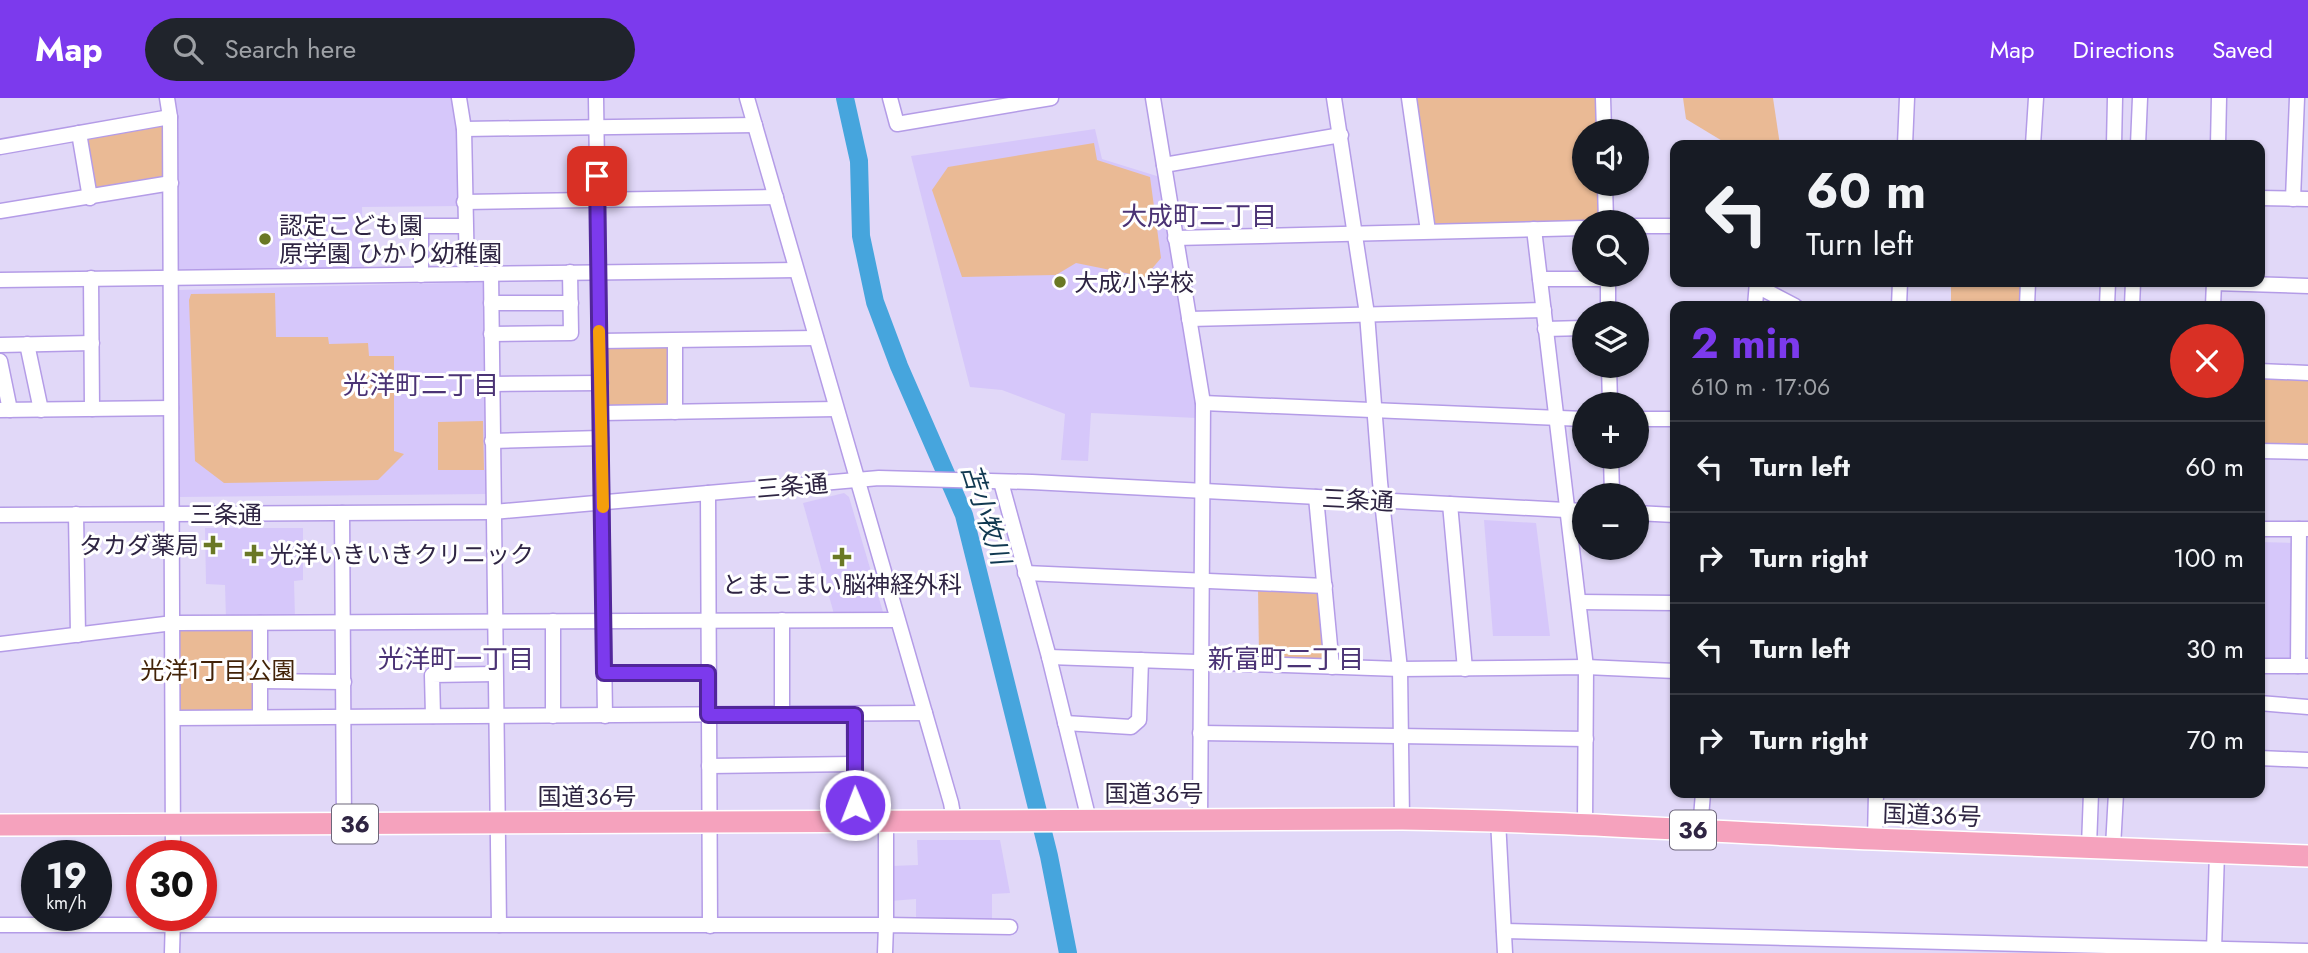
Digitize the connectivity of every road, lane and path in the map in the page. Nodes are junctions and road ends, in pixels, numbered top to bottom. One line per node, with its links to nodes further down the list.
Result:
1 (167, 98): 18 (street)
2 (459, 98): 22 (street)
3 (596, 98): 21 (street)
4 (747, 98): 20 (street)
5 (890, 98): 17 (street)
6 (1051, 98): 17 (street)
7 (1153, 98): 31 (street)
8 (1334, 98): 24 (street)
9 (1409, 98): 45 (street)
10 (1603, 98): 19 (street)
11 (1907, 98): 25 (street)
12 (2036, 98): 26 (street)
13 (2115, 98): 27 (street)
14 (2140, 98): 28 (street)
15 (2219, 98): 29 (street)
16 (2297, 98): 36 (street)
17 (969, 105)
18 (170, 117): 23 (street); 32 (street)
19 (1604, 119)
20 (755, 125): 21 (street); 33 (street)
21 (596, 128): 22 (street); 37 (street)
22 (464, 129): 38 (street)
23 (79, 133): 30 (street); 34 (street)
24 (1340, 135): 31 (street); 46 (street)
25 (1905, 140)
26 (2033, 140)
27 (2114, 140)
28 (2138, 140)
29 (2218, 140)
30 (0, 147)
31 (1164, 165): 47 (street)
32 (171, 183): 34 (street); 54 (street)
33 (776, 197): 37 (street); 48 (street)
34 (90, 198): 39 (street)
35 (2265, 198): 36 (street)
36 (2301, 199)
37 (597, 200): 38 (street); 50 (street)
38 (464, 202): 40 (street)
39 (0, 211)
40 (465, 226): 52 (street); 53 (street)
41 (1649, 226): 42 (street)
42 (1670, 226)
43 (1572, 228): 44 (street)
44 (1534, 229): 45 (street); 58 (street)
45 (1428, 231): 46 (street)
46 (1356, 233): 47 (street); 66 (street)
47 (1175, 238): 67 (street)
48 (796, 270): 50 (street); 71 (street)
49 (570, 272): 50 (street); 51 (street); 64 (street)
50 (598, 272): 72 (street)
51 (491, 273): 52 (street); 63 (street)
52 (467, 274): 53 (street)
53 (421, 275): 54 (street)
54 (171, 276): 56 (street); 83 (street)
55 (0, 278): 56 (street)
56 (91, 278): 74 (street)
57 (1572, 278): 58 (street)
58 (1540, 279): 65 (street)
59 (2265, 284): 60 (street)
60 (2308, 286)
61 (1762, 287): 62 (street)
62 (1786, 301)
63 (491, 303): 64 (street); 70 (street)
64 (570, 303): 70 (street)
65 (1544, 310): 66 (street); 69 (street)
66 (1367, 314): 67 (street); 88 (street)
67 (1189, 319): 82 (street)
68 (1572, 328): 69 (street)
69 (1545, 329): 91 (street)
70 (491, 334): 81 (street)
71 (816, 338): 73 (street); 85 (street)
72 (599, 341): 73 (street); 80 (street)
73 (675, 342): 89 (street)
74 (92, 343): 75 (street); 84 (street)
75 (27, 344): 76 (street); 87 (street)
76 (0, 345)
77 (0, 361): 86 (street)
78 (2265, 371): 79 (street)
79 (2308, 373)
80 (601, 383): 81 (street); 90 (street)
81 (492, 384): 96 (street)
82 (1203, 403): 88 (street); 101 (street)
83 (171, 408): 84 (street); 112 (street)
84 (92, 409): 87 (street)
85 (836, 409): 89 (street); 99 (street)
86 (5, 410): 87 (street)
87 (41, 410)
88 (1374, 410): 91 (street); 104 (street)
89 (675, 412): 90 (street)
90 (601, 413): 95 (street)
91 (1556, 418): 92 (street); 107 (street)
92 (1572, 419)
93 (1649, 419): 94 (street)
94 (1670, 419)
95 (601, 438): 96 (street); 105 (street)
96 (492, 441): 109 (street)
97 (2265, 451): 98 (street)
98 (2308, 452)
99 (857, 480): 100 (street, 三条通); 102 (street, 三条通); 125 (street)
100 (1001, 482): 101 (street, 三条通); 118 (street)
101 (1203, 491): 103 (street, 三条通); 119 (street)
102 (708, 493): 105 (street, 三条通); 123 (street)
103 (1316, 497): 104 (street, 三条通); 120 (street)
104 (1382, 501): 106 (street, 三条通); 142 (street)
105 (603, 502): 109 (street, 三条通); 128 (street)
106 (1450, 504): 107 (street, 三条通); 141 (street)
107 (1567, 511): 108 (street, 三条通); 121 (street)
108 (1572, 511)
109 (493, 512): 110 (street, 三条通); 126 (street)
110 (342, 513): 112 (street, 三条通); 129 (street)
111 (76, 514): 112 (street, 三条通); 114 (street, 三条通); 132 (street)
112 (173, 514): 130 (street)
113 (1649, 514): 115 (street)
114 (0, 515)
115 (1670, 515)
116 (2265, 528): 117 (street)
117 (2304, 529): 138 (street)
118 (1025, 573): 119 (street); 134 (street)
119 (1202, 579): 120 (street); 136 (street)
120 (1325, 586): 139 (street)
121 (1579, 602): 122 (street); 140 (street)
122 (1670, 603)
123 (709, 620): 124 (street); 128 (street); 145 (street)
124 (782, 620): 125 (street); 152 (street)
125 (897, 620): 151 (street)
126 (494, 621): 127 (street); 129 (street); 146 (street)
127 (553, 621): 128 (street); 158 (street)
128 (604, 621): 144 (street)
129 (343, 622): 131 (street); 148 (street)
130 (173, 623): 131 (street); 132 (street); 161 (street)
131 (260, 623): 147 (street)
132 (78, 635): 133 (street)
133 (0, 644)
134 (1049, 657): 135 (street); 162 (street)
135 (1141, 660): 136 (street); 162 (street)
136 (1201, 662): 139 (street); 163 (street)
137 (2265, 666): 138 (street)
138 (2303, 666)
139 (1332, 667): 142 (street)
140 (1586, 667): 141 (street); 143 (street); 165 (street)
141 (1465, 668): 142 (street)
142 (1400, 669): 164 (street)
143 (1670, 671)
144 (604, 673): 145 (street); 159 (street)
145 (708, 673): 153 (street)
146 (495, 674): 156 (street); 157 (street)
147 (261, 681): 148 (street); 160 (street)
148 (344, 682): 155 (street)
149 (2265, 703): 150 (street)
150 (2308, 707)
151 (925, 713): 154 (street); 175 (street)
152 (782, 714): 153 (street); 154 (street)
153 (708, 715): 159 (street); 169 (street)
154 (855, 715): 168 (street)
155 (344, 716): 156 (street); 160 (street); 184 (street)
156 (433, 716): 157 (street)
157 (495, 716): 158 (street); 182 (street)
158 (553, 716): 159 (street)
159 (605, 716)
160 (260, 717): 161 (street)
161 (173, 718): 183 (street)
162 (1065, 723): 176 (street)
163 (1200, 733): 164 (street); 177 (street)
164 (1401, 736): 165 (street); 174 (street)
165 (1586, 739): 185 (street)
166 (2265, 758): 167 (street)
167 (2308, 760)
168 (854, 764): 169 (street); 180 (street)
169 (709, 766): 179 (street)
170 (1703, 798): 187 (street)
171 (1876, 798): 188 (street)
172 (2091, 798): 190 (street)
173 (2116, 798): 191 (street)
174 (1402, 818): 177 (highway, 国道36号 / 36); 178 (highway, 国道36号 / 36)
175 (954, 820): 176 (highway, 国道36号 / 36); 181 (highway, 国道36号 / 36)
176 (1083, 820): 177 (highway, 国道36号 / 36)
177 (1200, 820)
178 (1497, 820): 185 (highway, 国道36号 / 36); 201 (street)
179 (710, 821): 180 (highway, 国道36号 / 36); 182 (highway, 国道36号 / 36); 199 (street)
180 (855, 821): 181 (highway, 国道36号 / 36)
181 (886, 821): 198 (street)
182 (497, 823): 184 (highway, 国道36号 / 36); 197 (street)
183 (173, 824): 184 (highway, 国道36号 / 36); 186 (highway, 国道36号 / 36); 189 (street)
184 (344, 824)
185 (1585, 824): 187 (highway, 国道36号 / 36)
186 (0, 825)
187 (1700, 830): 188 (highway, 国道36号 / 36)
188 (1875, 839): 190 (highway, 国道36号 / 36)
189 (173, 840)
190 (2089, 846): 191 (highway, 国道36号 / 36)
191 (2113, 847): 192 (highway, 国道36号 / 36)
192 (2217, 852): 193 (highway, 国道36号 / 36); 203 (street)
193 (2308, 856)
194 (126, 921): 196 (street)
195 (217, 921): 197 (street)
196 (0, 925)
197 (499, 925): 199 (street)
198 (886, 925): 199 (street); 200 (street); 206 (street)
199 (710, 926)
200 (1010, 926)
201 (1504, 930): 203 (street); 207 (street)
202 (173, 931): 205 (street)
203 (2214, 950): 204 (street)
204 (2308, 951)
205 (172, 953)
206 (885, 953)
207 (1505, 953)

